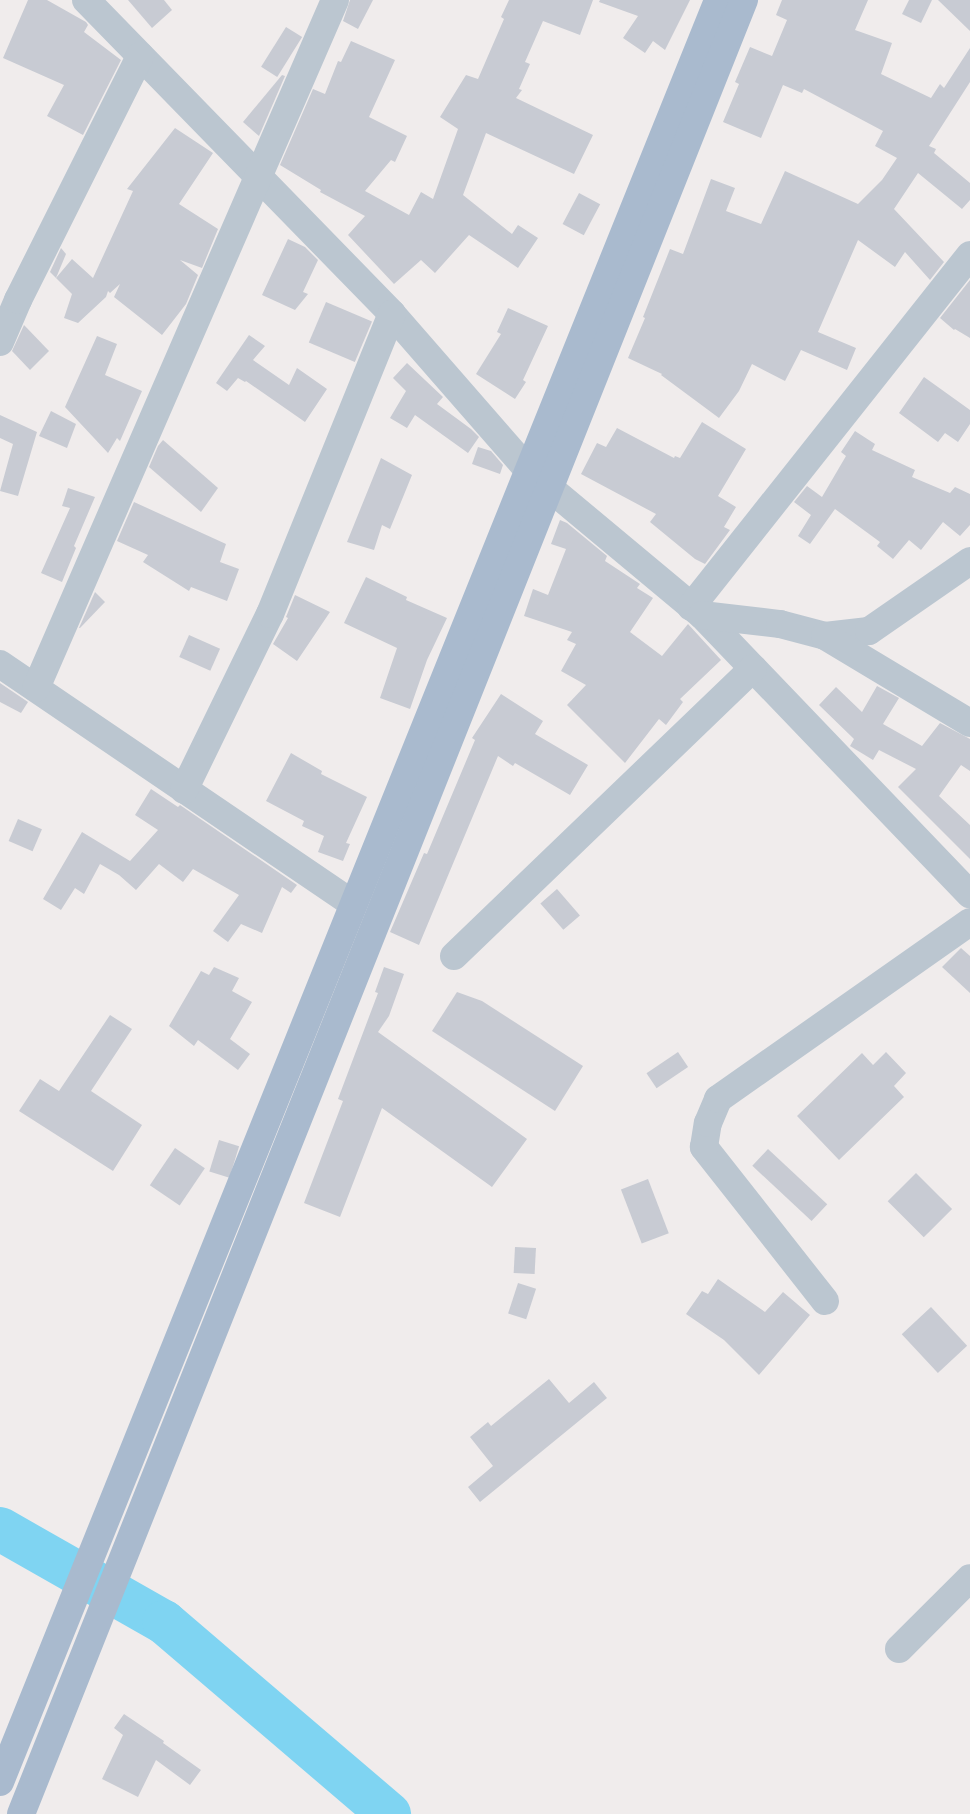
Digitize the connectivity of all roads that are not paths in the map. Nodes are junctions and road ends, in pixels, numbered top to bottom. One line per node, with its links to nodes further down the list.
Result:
1 (86, 0): 5 (street)
2 (335, 0): 6 (street)
3 (718, 0): 10 (main road)
4 (744, 0): 11 (main road)
5 (140, 56): 6 (street); 9 (street)
6 (258, 176): 8 (street); 17 (street)
7 (970, 255): 13 (street)
8 (392, 314): 10 (street); 19 (street)
9 (0, 342)
10 (528, 470): 11 (street); 21 (main road)
11 (550, 488): 13 (street); 28 (main road)
12 (970, 561): 14 (street)
13 (697, 611): 14 (street); 16 (street)
14 (826, 636): 18 (street)
15 (0, 664): 17 (street)
16 (753, 668): 20 (street); 23 (street)
17 (36, 688): 19 (street)
18 (970, 723)
19 (184, 790): 21 (street)
20 (970, 894)
21 (353, 904): 27 (main road)
22 (970, 922): 24 (street)
23 (454, 956)
24 (825, 1301)
25 (970, 1578): 26 (street)
26 (899, 1649)
27 (0, 1782)
28 (21, 1814)

